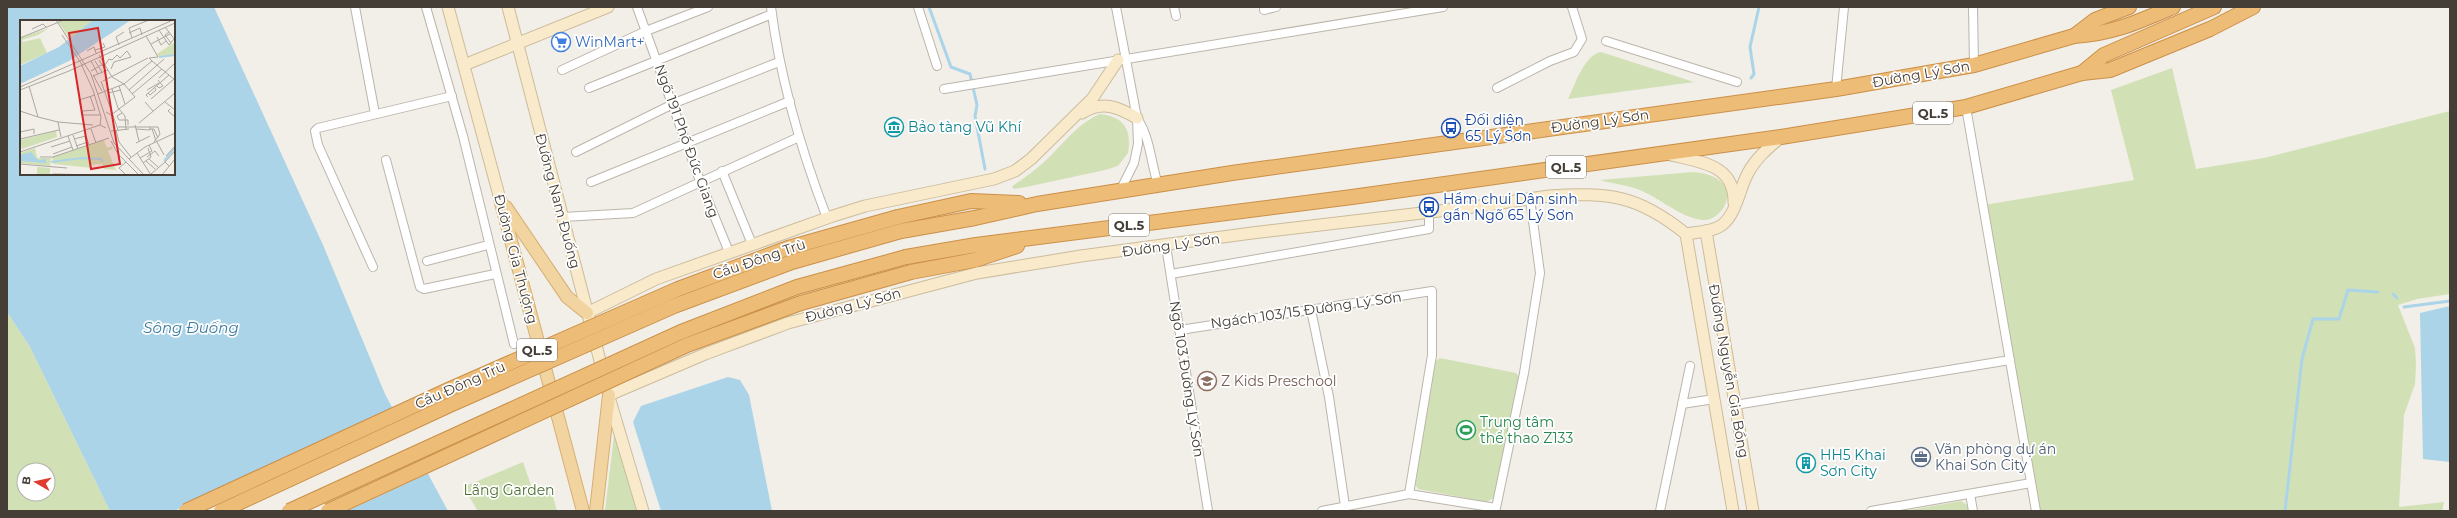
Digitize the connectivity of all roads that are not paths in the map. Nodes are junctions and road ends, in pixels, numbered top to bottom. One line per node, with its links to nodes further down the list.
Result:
1 (355, 7): 47 (street)
2 (426, 7): 43 (street, Đường Gia Thượng)
3 (448, 7): 33 (street, Đường Gia Thượng)
4 (508, 7): 29 (street, Đường Nam Đuống)
5 (608, 7): 22 (street)
6 (637, 7): 26 (street, Ngõ 191 Phố Đức Giang)
7 (708, 7): 26 (street)
8 (918, 7): 35 (street)
9 (1116, 7): 30 (street)
10 (1174, 7): 25 (street)
11 (1264, 7): 12 (street)
12 (1276, 7)
13 (1389, 7): 24 (street)
14 (1443, 7): 24 (street)
15 (1572, 7): 40 (street)
16 (1844, 7): 42 (street)
17 (1973, 7): 34 (street)
18 (2129, 7): 27 (highway, Đường Lý Sơn / QL.5)
19 (2173, 7): 27 (highway, QL.5)
20 (2214, 7): 37 (highway, QL.5)
21 (2253, 7): 37 (highway, Đường Lý Sơn / QL.5)
22 (591, 10): 29 (street)
23 (771, 10): 31 (street); 32 (street)
24 (1392, 15): 30 (street)
25 (1176, 16)
26 (646, 31): 31 (street, Ngõ 191 Phố Đức Giang); 36 (street)
27 (2074, 36): 34 (highway, Đường Lý Sơn / QL.5)
28 (1606, 41): 38 (street)
29 (518, 43): 33 (street); 66 (street, Đường Nam Đuống)
30 (1122, 60): 41 (street); 48 (street); 49 (street)
31 (657, 61): 39 (street); 45 (street, Ngõ 191 Phố Đức Giang)
32 (780, 62): 44 (street); 45 (street)
33 (464, 65): 61 (street, Đường Gia Thượng)
34 (1974, 65): 42 (highway, Đường Lý Sơn / QL.5)
35 (937, 66)
36 (562, 70)
37 (2082, 73): 46 (highway, Đường Lý Sơn / QL.5)
38 (1737, 82)
39 (589, 88)
40 (1497, 88)
41 (944, 89)
42 (1836, 89): 59 (highway, Đường Lý Sơn / QL.5)
43 (452, 96): 47 (street); 74 (street, Đường Gia Thượng)
44 (790, 101): 50 (street); 52 (street)
45 (672, 105): 52 (street, Ngõ 191 Phố Đức Giang); 53 (street)
46 (1966, 107): 51 (highway, Đường Lý Sơn / QL.5); 85 (street)
47 (375, 114): 78 (street)
48 (1137, 118): 49 (street); 59 (street); 60 (street)
49 (1054, 136): 68 (street)
50 (799, 137): 56 (street); 68 (street)
51 (1781, 137): 54 (highway, Đường Lý Sơn / QL.5); 64 (street)
52 (687, 143): 57 (street, Ngõ 191 Phố Đức Giang); 58 (street)
53 (576, 152)
54 (1665, 154): 64 (street, Đường Lý Sơn); 72 (highway, Đường Lý Sơn / QL.5)
55 (386, 160): 79 (street)
56 (722, 171): 57 (street); 73 (street)
57 (700, 181): 66 (street); 76 (street, Ngõ 191 Phố Đức Giang)
58 (591, 182)
59 (1158, 185): 60 (highway, Đường Lý Sơn / QL.5)
60 (1120, 191): 63 (highway, Đường Lý Sơn / QL.5)
61 (500, 199): 82 (main road); 100 (main road, Đường Gia Thượng)
62 (1530, 199): 65 (street, Đường Lý Sơn); 71 (street, Đường Lý Sơn); 92 (street)
63 (1037, 204): 67 (highway, Đường Lý Sơn); 69 (highway, Đường Lý Sơn / QL.5)
64 (1733, 210): 70 (street)
65 (1429, 212): 75 (street, Đường Lý Sơn); 80 (street)
66 (563, 217): 82 (street, Đường Nam Đuống)
67 (898, 217): 96 (highway, Cầu Đông Trù / QL.5, bridge)
68 (826, 218): 73 (street)
69 (901, 231): 97 (highway, Cầu Đông Trù / QL.5, bridge)
70 (1706, 231): 71 (street); 90 (street, Đường Nguyễn Gia Bồng)
71 (1686, 234): 88 (street, Đường Nguyễn Gia Bồng)
72 (1045, 237): 98 (highway, Đường Lý Sơn / QL.5, bridge); 99 (highway, Đường Lý Sơn, bridge)
73 (752, 244): 76 (street)
74 (488, 245): 77 (street); 79 (street, Đường Gia Thượng)
75 (1166, 246): 80 (street, Ngõ 103 Đường Lý Sơn); 87 (street, Đường Lý Sơn)
76 (729, 252): 82 (street)
77 (427, 261)
78 (373, 267)
79 (496, 274): 84 (street, Đường Gia Thượng)
80 (1171, 274): 83 (street, Ngõ 103 Đường Lý Sơn)
81 (1311, 310): 83 (street, Ngách 103/15 Đường Lý Sơn); 92 (street, Ngách 103/15 Đường Lý Sơn); 94 (street)
82 (587, 313): 87 (street, Đường Nam Đuống)
83 (1180, 330): 103 (street, Ngõ 103 Đường Lý Sơn)
84 (514, 344)
85 (2010, 360): 90 (street); 91 (street)
86 (1690, 366): 89 (street)
87 (609, 395): 101 (main road); 102 (street, Đường Nam Đuống)
88 (1714, 399): 89 (street); 90 (street); 105 (street, Đường Nguyễn Gia Bồng)
89 (1682, 404): 104 (street)
90 (1735, 405): 106 (street, Đường Nguyễn Gia Bồng)
91 (2031, 483): 93 (street); 109 (street)
92 (1408, 494): 94 (street)
93 (1970, 494): 107 (street); 108 (street)
94 (1345, 506): 95 (street)
95 (1327, 510)
96 (186, 511)
97 (221, 511)
98 (289, 511)
99 (328, 511)
100 (583, 511)
101 (596, 511)
102 (643, 511)
103 (1208, 511)
104 (1660, 511)
105 (1734, 511)
106 (1753, 511)
107 (1871, 511)
108 (1973, 511)
109 (2036, 511)

